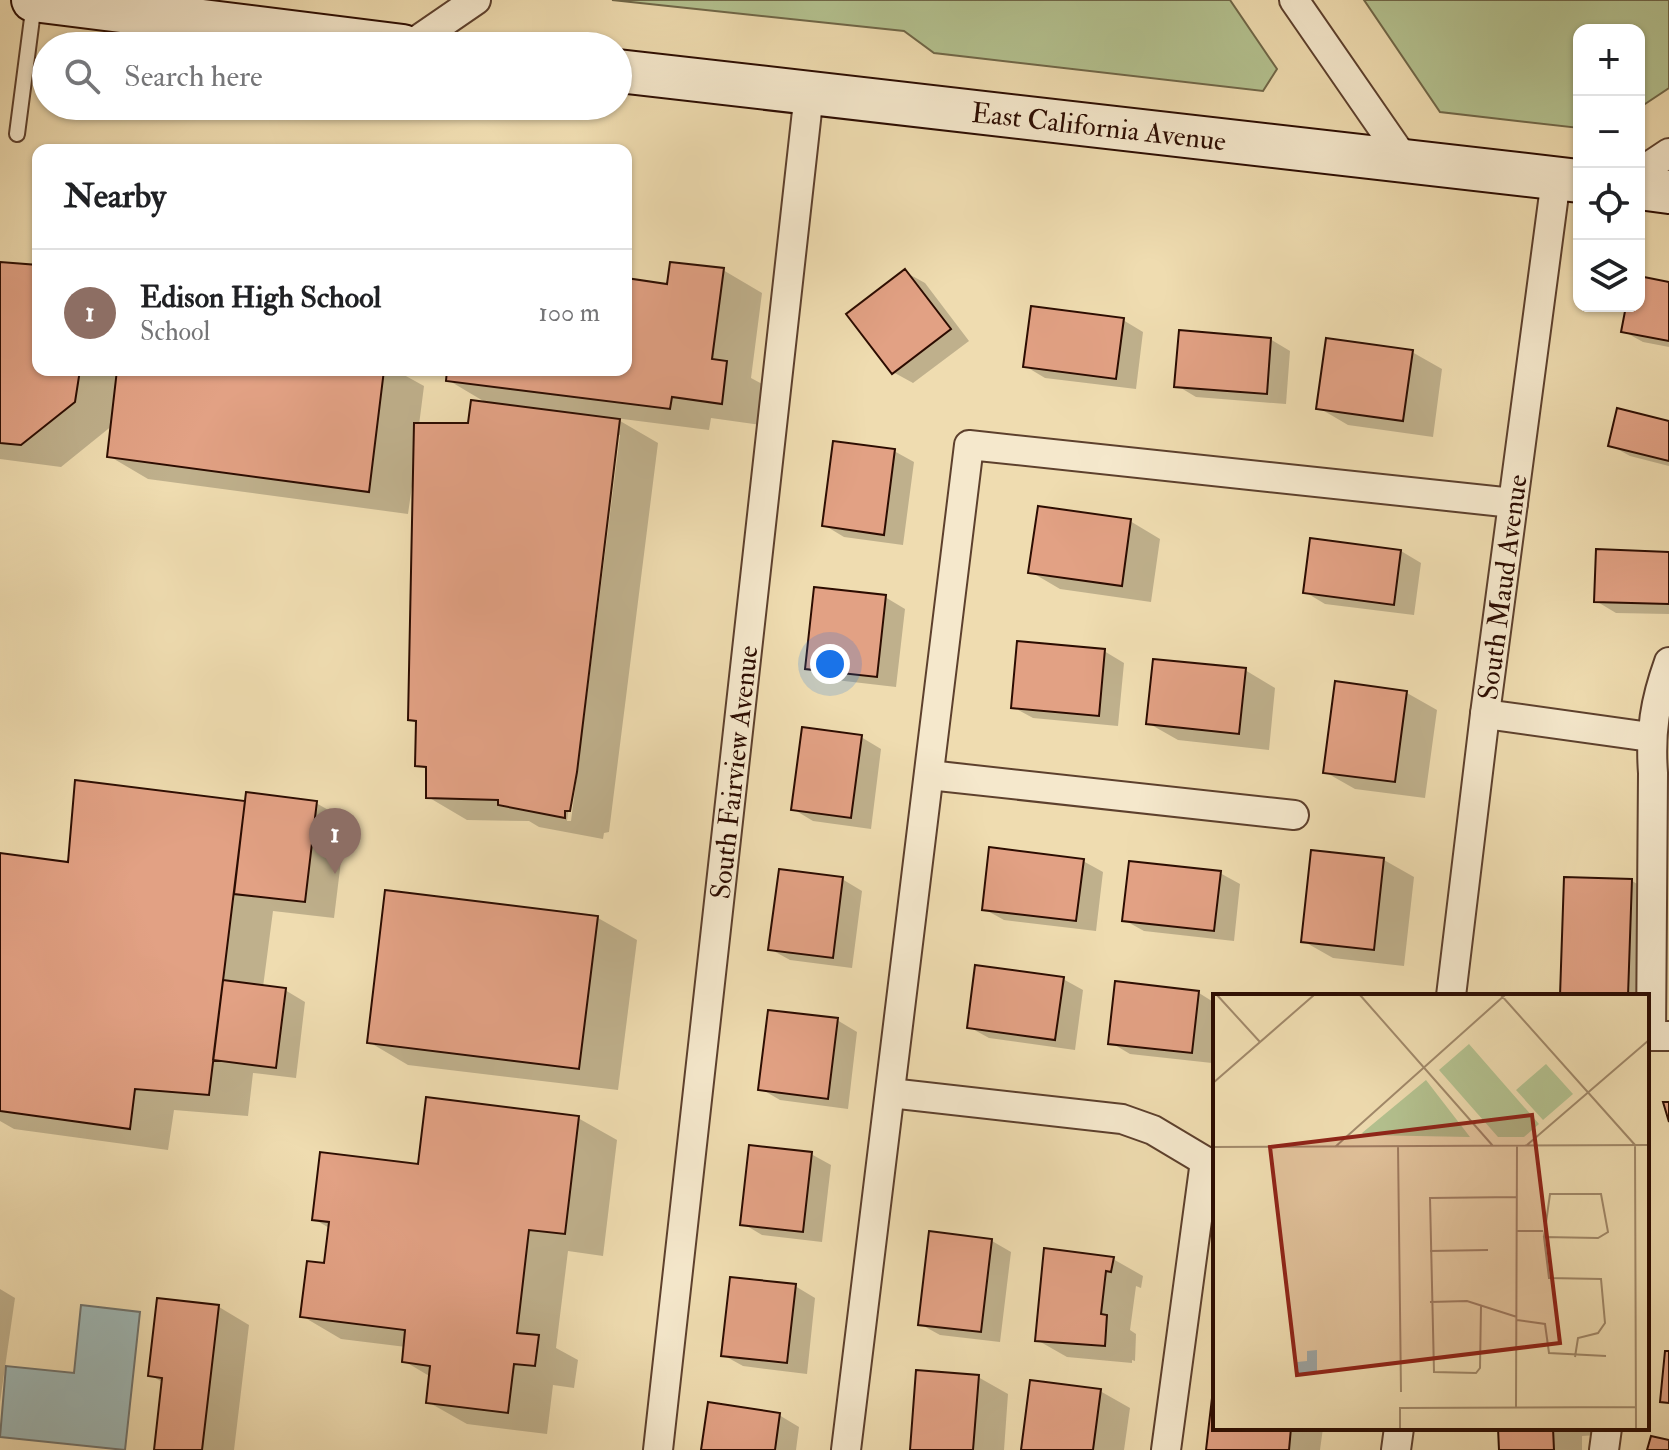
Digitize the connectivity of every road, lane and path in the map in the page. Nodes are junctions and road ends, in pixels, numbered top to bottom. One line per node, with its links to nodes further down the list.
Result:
1 (34, 0): 4 (main road); 8 (lane)
2 (476, 0): 5 (street)
3 (1294, 0): 10 (street)
4 (291, 32)
5 (429, 32)
6 (632, 73): 7 (main road, East California Avenue)
7 (809, 93): 10 (main road, East California Avenue); 28 (street, South Fairview Avenue)
8 (17, 134)
9 (1669, 153): 11 (street)
10 (1406, 162): 12 (main road, East California Avenue)
11 (1645, 169)
12 (1568, 180): 15 (street, South Maud Avenue)
13 (1645, 189): 14 (main road)
14 (1669, 192)
15 (1513, 503): 17 (street, South Maud Avenue); 20 (street)
16 (1669, 662): 18 (street)
17 (1485, 714): 18 (street); 22 (street, South Maud Avenue)
18 (1650, 737): 19 (street)
19 (1661, 774): 23 (street)
20 (929, 775): 21 (street); 24 (street)
21 (1294, 815)
22 (1451, 994)
23 (1669, 1036)
24 (890, 1093): 25 (street); 29 (street)
25 (1210, 1164): 30 (street)
26 (1399, 1430): 31 (street)
27 (1607, 1430): 32 (street)
28 (658, 1450)
29 (846, 1450)
30 (1166, 1450)
31 (1396, 1450)
32 (1604, 1450)

